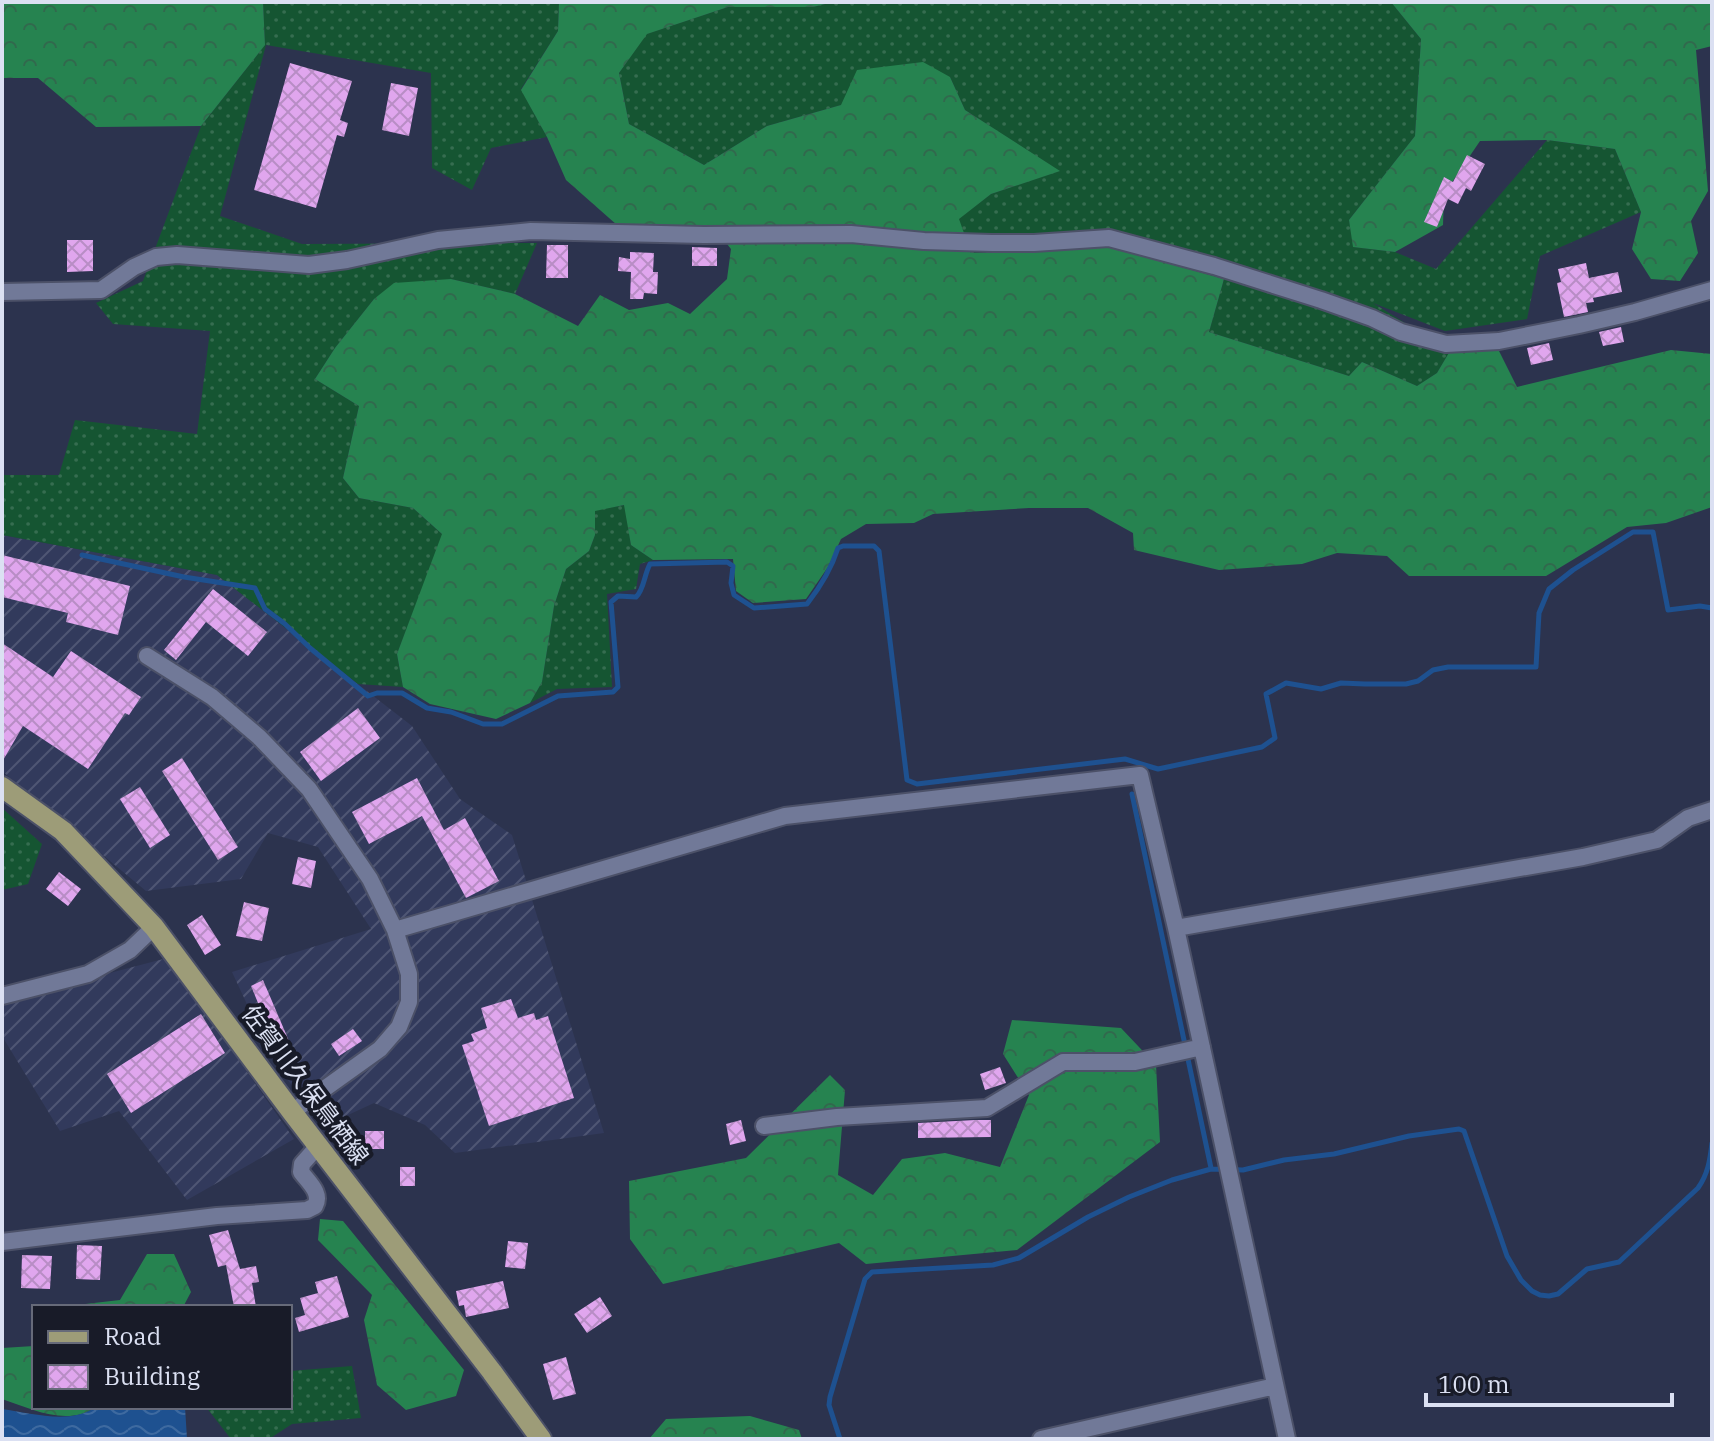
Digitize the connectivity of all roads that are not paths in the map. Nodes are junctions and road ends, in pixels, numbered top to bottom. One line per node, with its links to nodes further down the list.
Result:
1 (1712, 290): 2 (street)
2 (2, 292)
3 (147, 656): 8 (street)
4 (2, 787): 6 (main road, 佐賀川久保鳥栖線)
5 (1712, 810): 7 (street)
6 (154, 927): 9 (street); 11 (main road, 佐賀川久保鳥栖線)
7 (1176, 928): 8 (street); 10 (street)
8 (395, 930): 11 (street)
9 (2, 996)
10 (1202, 1047): 12 (street); 15 (street)
11 (292, 1112): 13 (main road, 佐賀川久保鳥栖線)
12 (764, 1126)
13 (318, 1146): 14 (street); 16 (main road, 佐賀川久保鳥栖線)
14 (2, 1242)
15 (1275, 1386): 17 (street); 18 (street)
16 (541, 1439)
17 (1041, 1439)
18 (1287, 1439)

